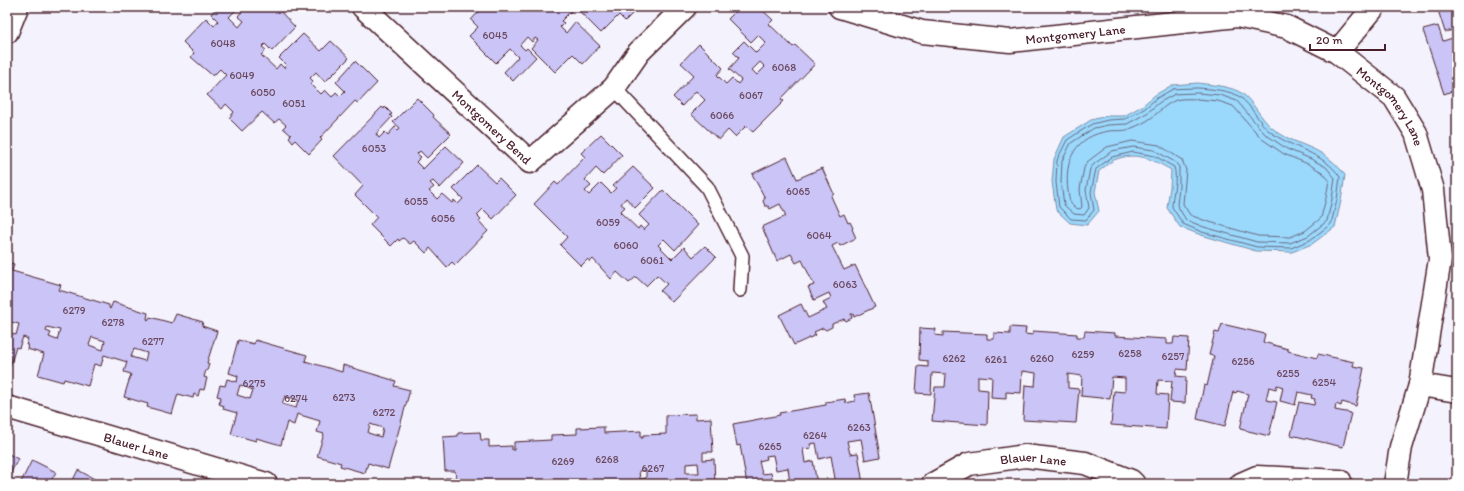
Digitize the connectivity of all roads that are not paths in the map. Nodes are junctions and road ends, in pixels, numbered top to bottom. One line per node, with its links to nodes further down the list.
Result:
1 (17, 7): 7 (street)
2 (363, 7): 9 (street, Montgomery Bend)
3 (685, 7): 9 (street, Montgomery Bend)
4 (840, 7): 6 (street, Montgomery Lane)
5 (1374, 7): 8 (street)
6 (1151, 16): 8 (street, Montgomery Lane)
7 (7, 32)
8 (1337, 52): 11 (street, Montgomery Lane)
9 (614, 88): 10 (lane)
10 (740, 290)
11 (1420, 385): 12 (street); 19 (street, Montgomery Lane)
12 (1457, 391)
13 (7, 407): 15 (street, Blauer Lane)
14 (1340, 481): 18 (street)
15 (266, 484)
16 (933, 484): 17 (street, Blauer Lane)
17 (1134, 484)
18 (1241, 484)
19 (1395, 484)

